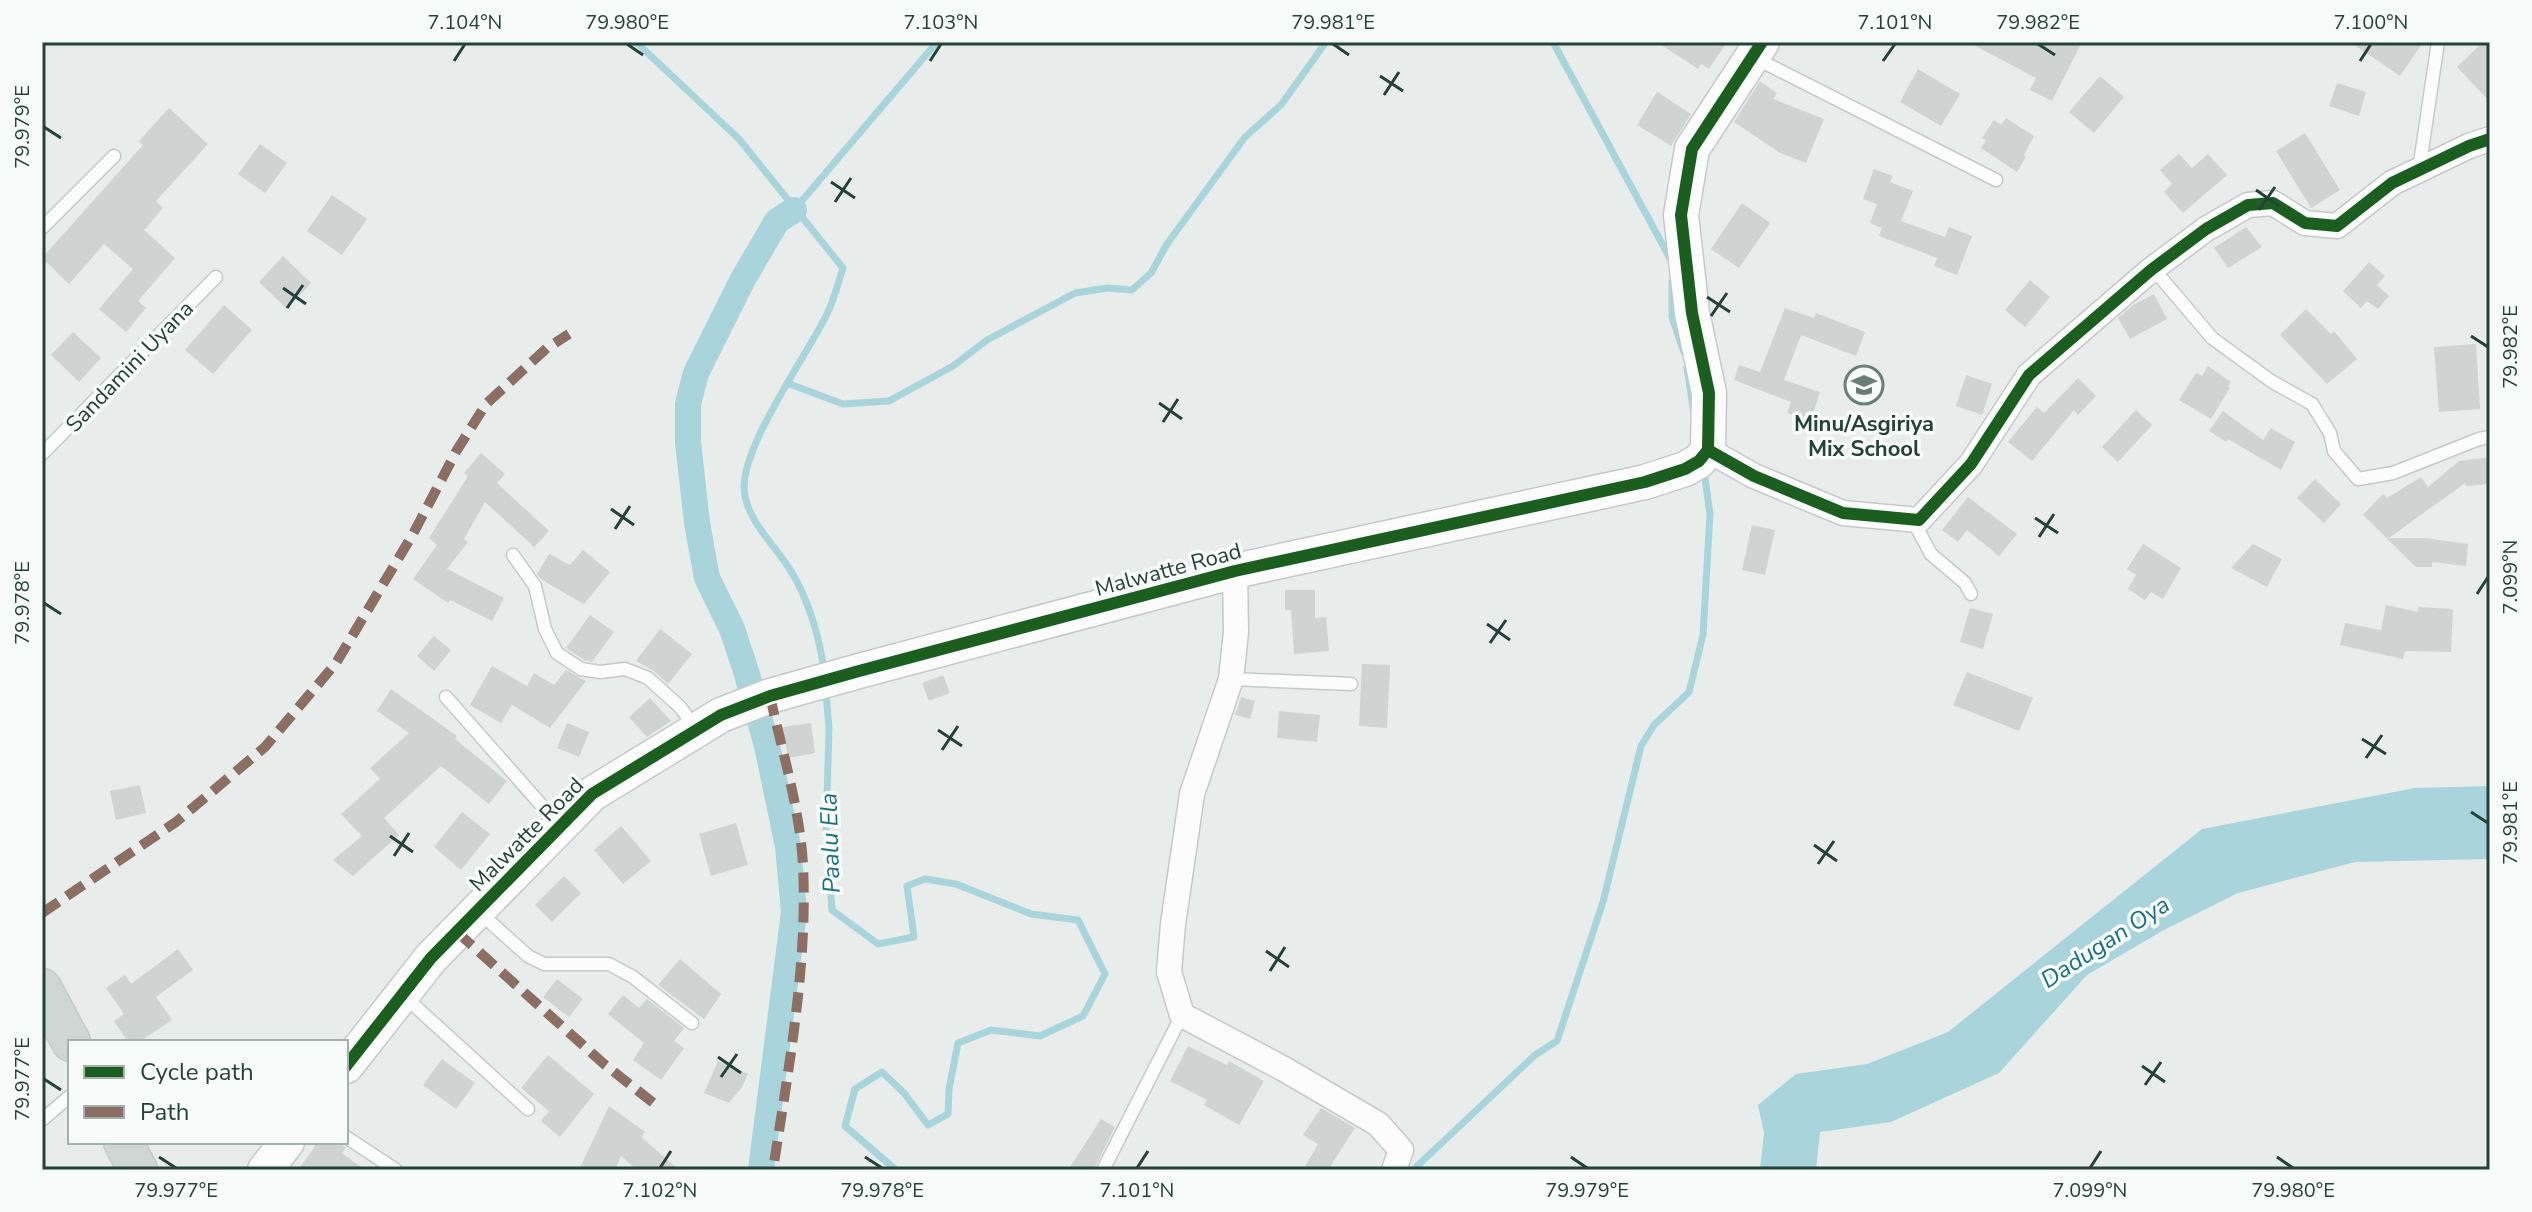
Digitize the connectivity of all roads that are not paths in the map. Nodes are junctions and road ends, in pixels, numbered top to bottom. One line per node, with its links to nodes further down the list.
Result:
1 (2438, 42): 5 (lane)
2 (1757, 49): 6 (lane); 11 (street)
3 (2490, 139): 5 (street)
4 (114, 156): 7 (lane)
5 (2419, 170): 8 (street)
6 (1996, 180)
7 (42, 228)
8 (2151, 270): 10 (lane); 13 (street)
9 (216, 277): 12 (lane, Sandamini Uyana)
10 (2490, 437)
11 (1708, 450): 13 (street); 15 (street, Malwatte Road)
12 (42, 454)
13 (1912, 519): 16 (lane)
14 (513, 555): 20 (lane)
15 (1235, 571): 17 (street); 20 (street, Malwatte Road)
16 (1971, 594)
17 (1231, 679): 18 (lane); 25 (street)
18 (1351, 684)
19 (446, 697): 21 (lane)
20 (697, 730): 21 (street, Malwatte Road)
21 (561, 826): 22 (street, Malwatte Road)
22 (477, 911): 24 (street, Malwatte Road); 26 (lane)
23 (42, 988): 27 (main road)
24 (402, 995): 28 (street, Malwatte Road); 30 (lane)
25 (1182, 1015): 38 (lane); 39 (street)
26 (692, 1023)
27 (70, 1040)
28 (348, 1063)
29 (68, 1098): 31 (lane)
30 (528, 1109)
31 (42, 1120)
32 (348, 1138): 37 (lane)
33 (124, 1144): 35 (main road)
34 (285, 1144): 36 (street)
35 (138, 1170)
36 (265, 1170)
37 (396, 1170)
38 (1103, 1170)
39 (1394, 1170)

